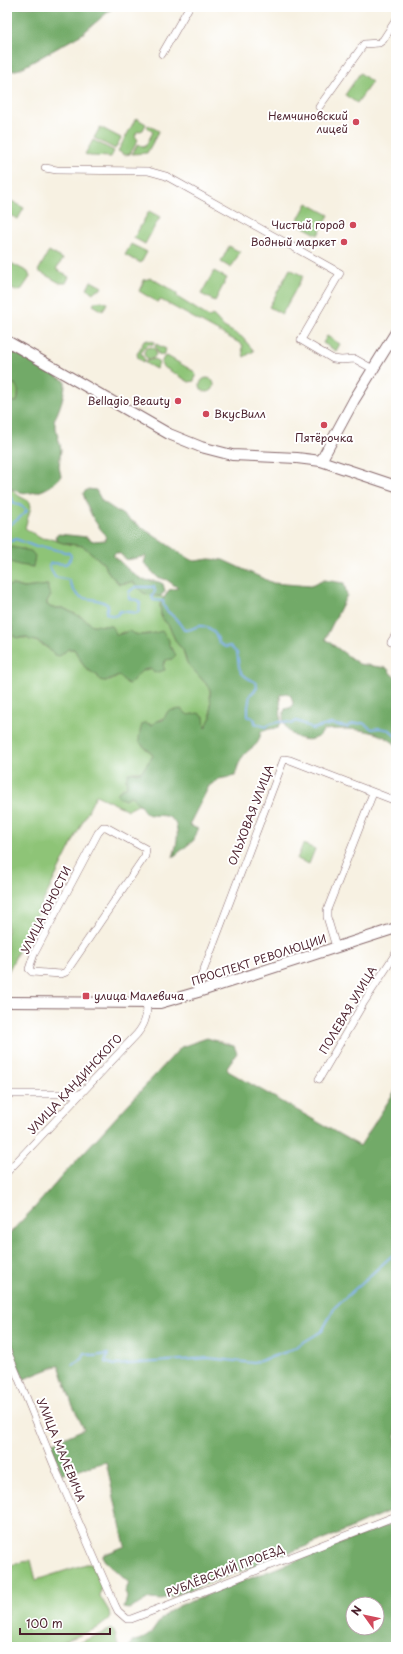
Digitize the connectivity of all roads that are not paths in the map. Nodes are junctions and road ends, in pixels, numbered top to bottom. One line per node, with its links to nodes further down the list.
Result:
1 (189, 7): 3 (street)
2 (396, 20): 4 (street)
3 (162, 54)
4 (319, 107)
5 (45, 168): 9 (street)
6 (396, 332): 8 (street)
7 (7, 341): 10 (street)
8 (393, 345): 9 (street)
9 (373, 369): 10 (street)
10 (321, 461): 11 (street)
11 (396, 486)
12 (396, 634): 13 (street)
13 (390, 642)
14 (373, 793): 15 (street, ОЛЬХОВАЯ УЛИЦА); 18 (street); 20 (street, ОЛЬХОВАЯ УЛИЦА)
15 (396, 801)
16 (128, 880): 16 (street, УЛИЦА ЮНОСТИ)
17 (396, 928): 18 (street, ПРОСПЕКТ РЕВОЛЮЦИИ)
18 (336, 947): 20 (street, ПРОСПЕКТ РЕВОЛЮЦИИ)
19 (396, 953): 23 (street, ПОЛЕВАЯ УЛИЦА)
20 (198, 992): 22 (street, ПРОСПЕКТ РЕВОЛЮЦИИ)
21 (7, 1002): 22 (street, ПРОСПЕКТ РЕВОЛЮЦИИ)
22 (146, 1004): 25 (street, УЛИЦА КАНДИНСКОГО)
23 (319, 1079)
24 (7, 1094): 25 (street)
25 (80, 1094): 26 (street, УЛИЦА КАНДИНСКОГО)
26 (7, 1172)
27 (7, 1350): 29 (street, УЛИЦА МАЛЕВИЧА)
28 (396, 1516): 29 (street, РУБЛЁВСКИЙ ПРОЕЗД)
29 (94, 1558)

